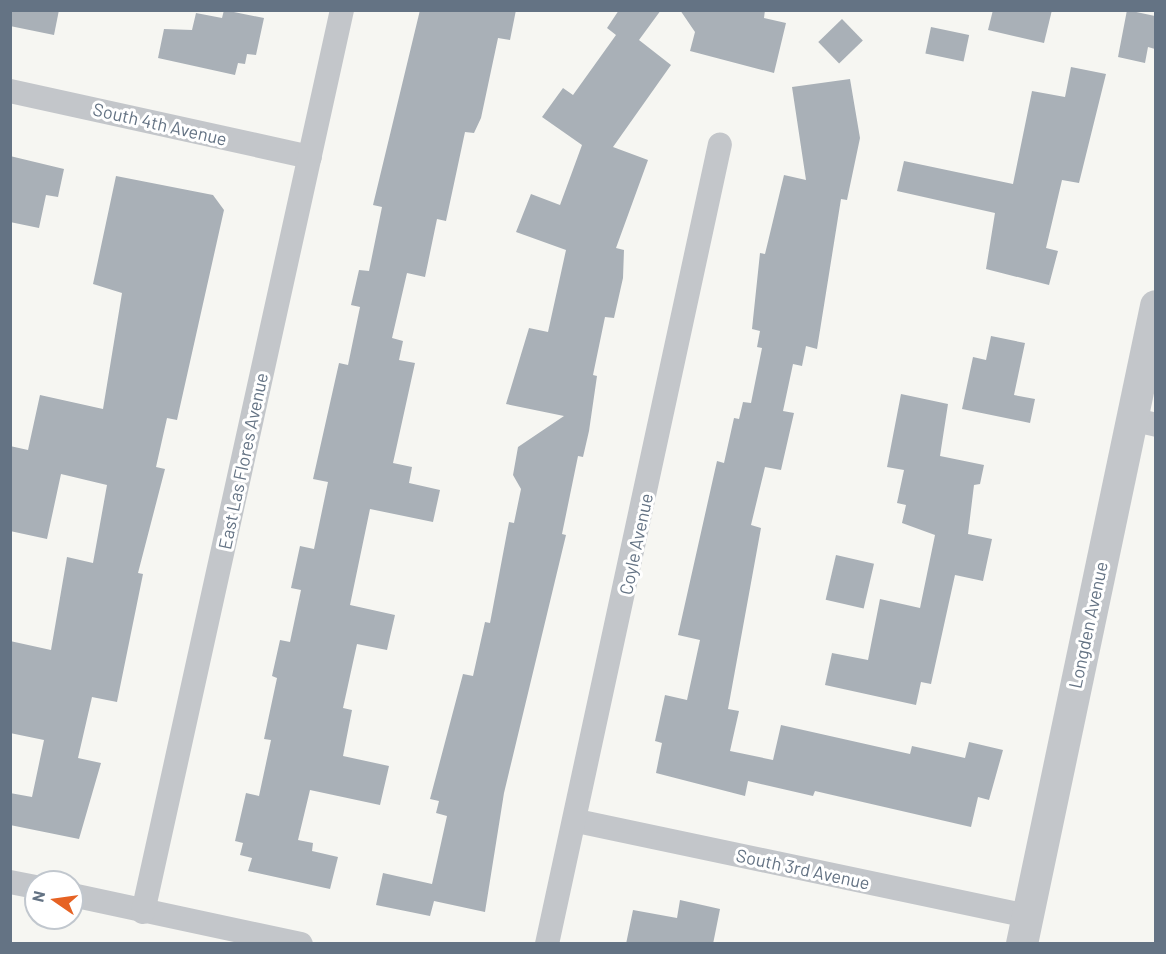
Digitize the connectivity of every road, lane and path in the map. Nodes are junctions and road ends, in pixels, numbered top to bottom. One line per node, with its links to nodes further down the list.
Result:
1 (342, 10): 4 (street, East Las Flores Avenue)
2 (10, 91): 4 (street, South 4th Avenue)
3 (720, 144): 7 (street, Coyle Avenue)
4 (310, 157): 9 (street, East Las Flores Avenue)
5 (1155, 306): 6 (street, Longden Avenue)
6 (1143, 422): 10 (street, Longden Avenue)
7 (577, 821): 10 (street, South 3rd Avenue); 12 (street, Coyle Avenue)
8 (84, 898): 9 (street)
9 (143, 912): 11 (street)
10 (1025, 930)
11 (301, 944)
12 (548, 944)

